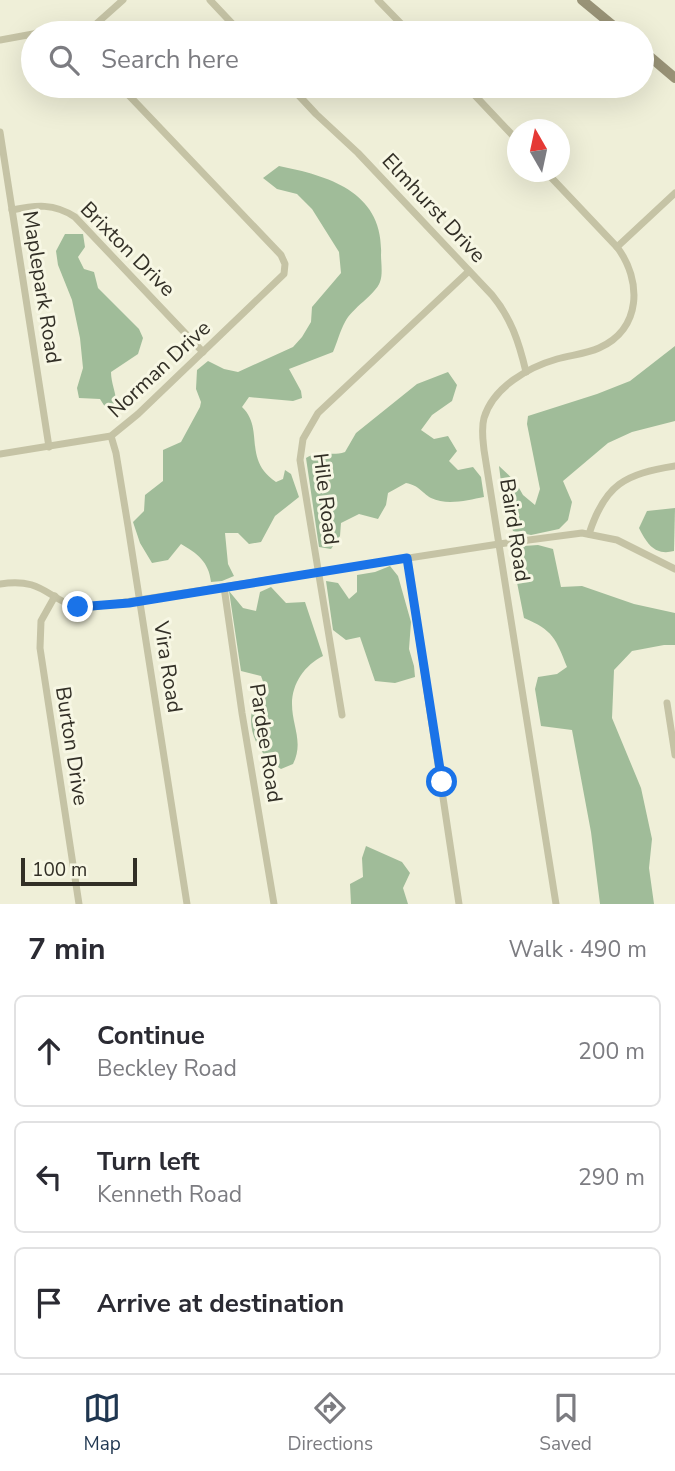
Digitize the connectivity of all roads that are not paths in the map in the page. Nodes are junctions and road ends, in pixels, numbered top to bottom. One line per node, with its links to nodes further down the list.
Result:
1 (123, 0): 5 (street)
2 (210, 0): 6 (street)
3 (378, 0): 7 (street)
4 (582, 0): 8 (main road)
5 (99, 21)
6 (230, 21)
7 (398, 21)
8 (607, 21)
9 (21, 36): 10 (street)
10 (0, 40)
11 (654, 60): 12 (main road)
12 (675, 78)
13 (131, 98): 24 (street, Norman Drive)
14 (301, 98): 23 (street, Elmhurst Drive)
15 (477, 98): 16 (street)
16 (507, 130)
17 (0, 132): 18 (street, Maplepark Road)
18 (1, 146): 21 (street, Maplepark Road)
19 (555, 182): 22 (street, Baird Road)
20 (675, 193): 22 (street)
21 (12, 210): 24 (street, Brixton Drive); 27 (street, Maplepark Road)
22 (617, 247): 25 (street, Baird Road)
23 (469, 271): 25 (street, Elmhurst Drive); 34 (street, Hile Road)
24 (203, 352): 26 (street, Norman Drive)
25 (526, 372): 31 (street, Baird Road)
26 (111, 436): 27 (street, Norman Drive); 38 (street, Vira Road)
27 (49, 447): 28 (street, Norman Drive)
28 (0, 454)
29 (675, 466): 30 (street)
30 (589, 534): 31 (street); 33 (street)
31 (499, 544): 32 (street); 46 (street, Baird Road)
32 (407, 558): 34 (street); 45 (street)
33 (675, 569)
34 (318, 572): 36 (street); 40 (street, Hile Road)
35 (0, 584): 37 (street)
36 (224, 587): 38 (street); 44 (street, Pardee Road)
37 (55, 596): 38 (street); 42 (street, Burton Drive)
38 (139, 599): 43 (street, Vira Road)
39 (667, 703): 41 (street)
40 (342, 715)
41 (675, 755)
42 (79, 904)
43 (187, 904)
44 (274, 904)
45 (459, 904)
46 (556, 904)

